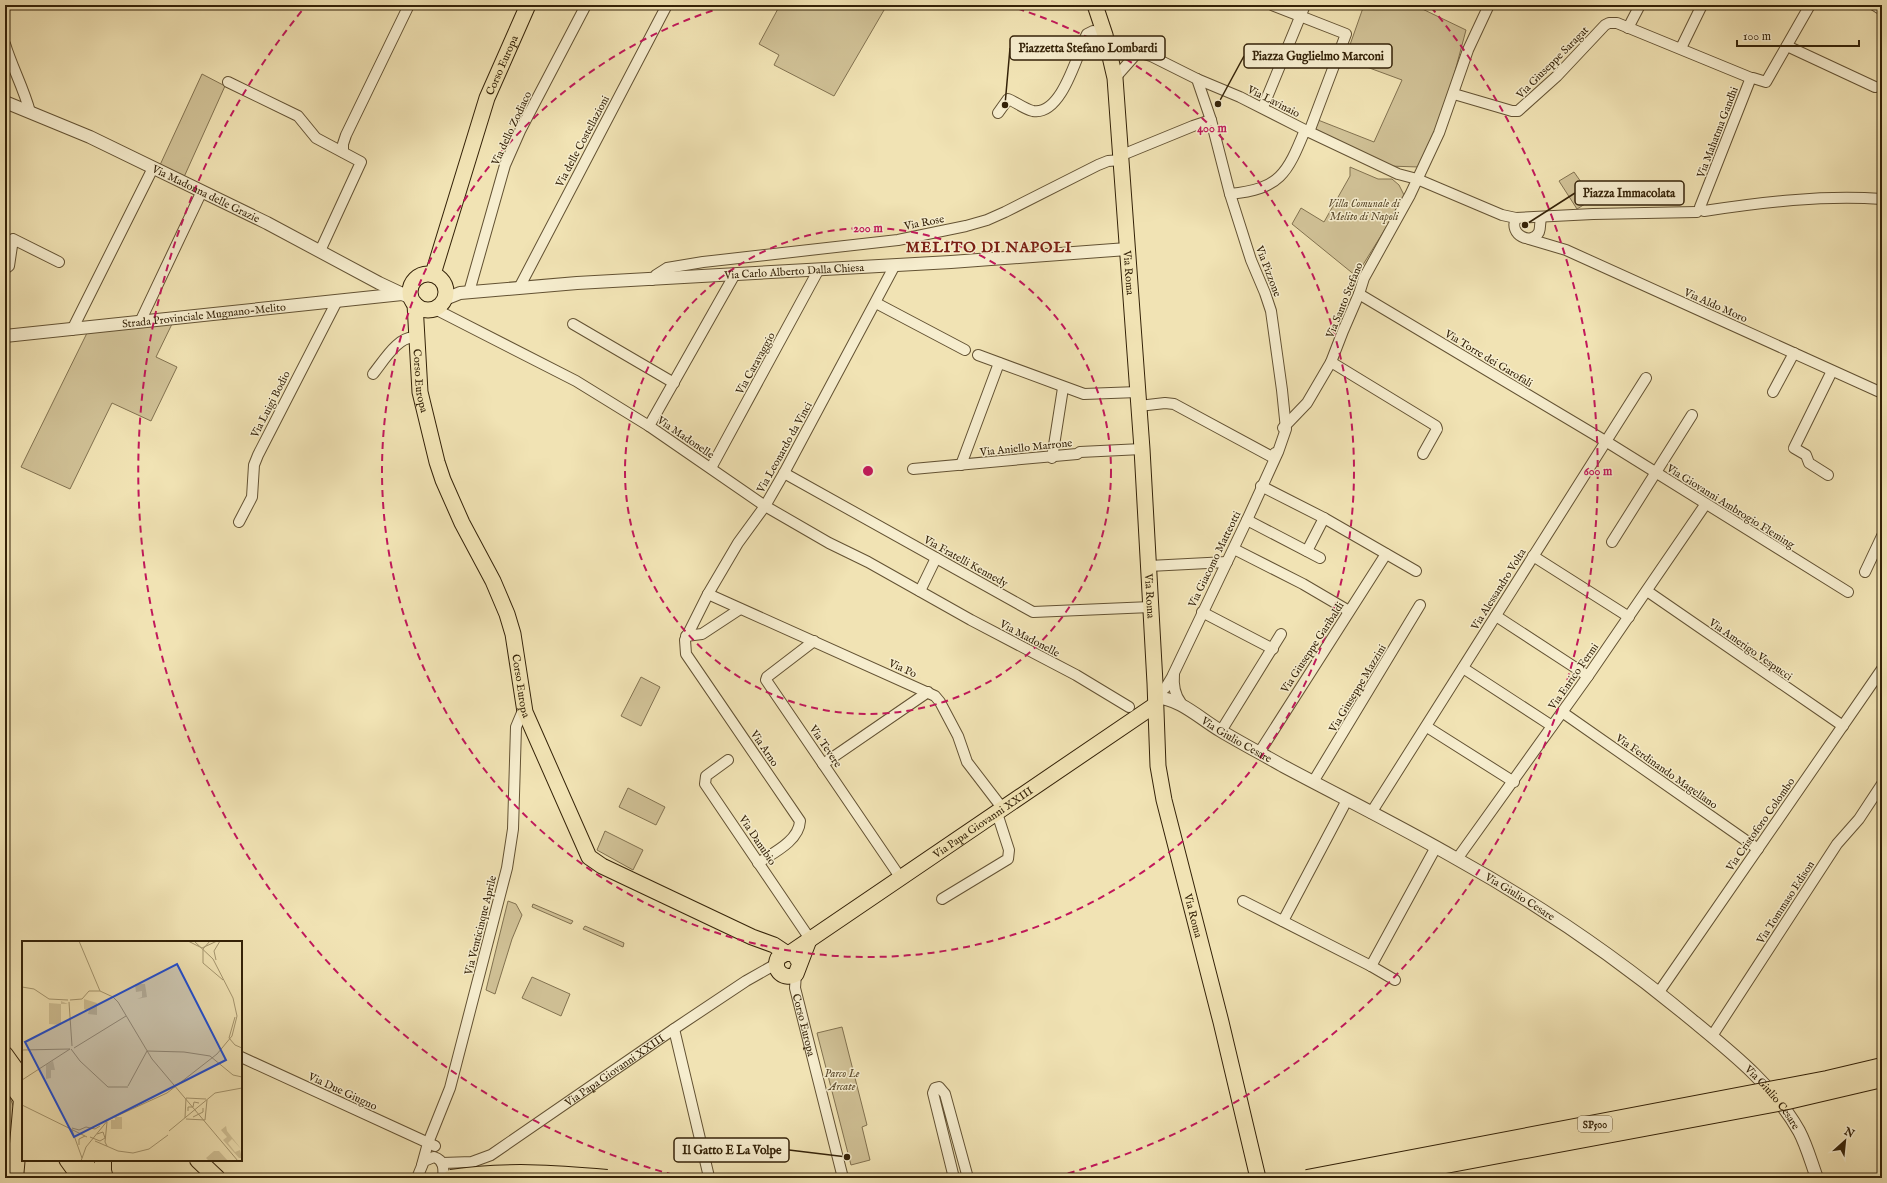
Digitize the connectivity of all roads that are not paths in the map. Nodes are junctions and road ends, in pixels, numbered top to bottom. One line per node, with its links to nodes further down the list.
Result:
1 (409, 5): 33 (street)
2 (528, 5): 56 (main road, Corso Europa)
3 (586, 5): 58 (street, Via dello Zodiaco)
4 (667, 5): 57 (street, Via delle Costellazioni)
5 (1272, 5): 14 (street)
6 (1305, 5): 14 (street)
7 (1489, 5): 26 (street, Via Santo Stefano)
8 (1640, 5): 15 (street)
9 (1702, 5): 19 (street)
10 (1810, 5): 18 (street, Via Mahatma Gandhi)
11 (1874, 5): 13 (street)
12 (1098, 6): 16 (main road, Via Roma)
13 (1882, 10)
14 (1300, 16): 28 (street); 32 (street)
15 (1628, 28): 19 (street, Via Giuseppe Saragat); 26 (street, Via Giuseppe Saragat)
16 (1105, 37): 20 (street, Via Lavinaio); 21 (main road, Via Roma); 30 (street)
17 (5, 44): 29 (street)
18 (1787, 46): 22 (street, Via Mahatma Gandhi); 25 (street)
19 (1681, 48): 22 (street, Via Giuseppe Saragat)
20 (1138, 52): 21 (street); 23 (street, Via Lavinaio)
21 (1115, 78): 34 (main road, Via Roma)
22 (1751, 78): 42 (street, Via Mahatma Gandhi)
23 (1197, 79): 28 (street, Via Lavinaio); 31 (street, Via Pizzone)
24 (228, 82): 33 (street)
25 (1875, 87)
26 (1454, 94): 37 (street, Via Santo Stefano)
27 (5, 102): 29 (street, Via Madonna delle Grazie)
28 (1263, 107): 32 (street, Via Lavinaio)
29 (30, 112): 35 (street, Via Madonna delle Grazie)
30 (998, 113)
31 (1211, 120): 34 (street, Via Rose); 39 (street, Via Pizzone)
32 (1307, 131): 36 (street, Via Lavinaio); 39 (street)
33 (343, 152): 49 (street)
34 (1124, 157): 48 (main road, Via Roma); 55 (street, Via Rose)
35 (154, 168): 38 (street, Via Madonna delle Grazie); 65 (street)
36 (1398, 174): 37 (street, Via Lavinaio); 40 (street)
37 (1417, 179): 40 (street, Via Santo Stefano); 43 (street)
38 (202, 191): 49 (street, Via Madonna delle Grazie); 63 (street)
39 (1230, 194): 82 (street, Via Pizzone)
40 (1410, 195): 59 (street, Via Santo Stefano)
41 (1882, 198): 42 (street)
42 (1701, 208): 45 (street)
43 (1493, 212): 44 (street); 46 (street, Via Aldo Moro)
44 (1516, 218): 45 (street); 46 (street)
45 (1539, 219): 47 (street)
46 (1514, 228): 47 (street, Via Aldo Moro)
47 (1535, 239): 69 (street, Via Aldo Moro)
48 (1128, 249): 51 (street, Via Carlo Alberto Dalla Chiesa); 80 (main road, Via Roma)
49 (320, 251): 60 (street, Via Madonna delle Grazie)
50 (58, 262): 52 (street)
51 (895, 265): 53 (street, Via Carlo Alberto Dalla Chiesa); 62 (street, Via Leonardo da Vinci)
52 (5, 269)
53 (819, 269): 54 (street, Via Carlo Alberto Dalla Chiesa); 90 (street, Via Caravaggio)
54 (735, 274): 55 (street, Via Carlo Alberto Dalla Chiesa); 76 (street)
55 (652, 280): 57 (street, Via Carlo Alberto Dalla Chiesa)
56 (439, 286): 58 (street, Via Carlo Alberto Dalla Chiesa); 60 (main road); 60 (main road); 67 (main road, Corso Europa); 83 (street, Via Madonelle)
57 (519, 288): 58 (street, Via Carlo Alberto Dalla Chiesa)
58 (465, 292)
59 (1359, 294): 71 (street, Via Santo Stefano); 84 (street, Via Torre dei Garofali)
60 (410, 297): 61 (street, Strada Provinciale Mugnano-Melito); 67 (main road, Corso Europa)
61 (337, 301): 63 (street, Strada Provinciale Mugnano-Melito); 100 (street, Via Luigi Bodio)
62 (876, 303): 68 (street); 92 (street, Via Leonardo da Vinci)
63 (140, 322): 65 (street, Strada Provinciale Mugnano-Melito)
64 (573, 324): 76 (street)
65 (72, 330): 66 (street, Strada Provinciale Mugnano-Melito)
66 (5, 336)
67 (416, 338): 74 (street); 137 (main road, Corso Europa)
68 (965, 350)
69 (1794, 353): 73 (street, Via Aldo Moro); 78 (street)
70 (978, 355): 72 (street)
71 (1332, 362): 82 (street, Via Santo Stefano); 86 (street)
72 (999, 363): 77 (street); 89 (street)
73 (1832, 371): 79 (street, Via Aldo Moro); 94 (street)
74 (373, 374)
75 (1646, 378): 84 (street, Via Alessandro Volta)
76 (674, 383): 83 (street)
77 (1063, 388): 80 (street); 87 (street)
78 (1773, 392)
79 (1882, 393)
80 (1138, 399): 85 (main road, Via Roma); 88 (street)
81 (1692, 415): 93 (street)
82 (1285, 424): 88 (street, Via Giacomo Matteotti)
83 (649, 426): 90 (street, Via Madonelle)
84 (1607, 442): 93 (street, Via Giovanni Ambrogio Fleming); 106 (street, Via Alessandro Volta)
85 (1142, 448): 87 (street, Via Aniello Marrone); 110 (main road, Via Roma)
86 (1422, 454)
87 (1052, 458): 89 (street, Via Aniello Marrone)
88 (1274, 458): 95 (street, Via Giacomo Matteotti)
89 (961, 465): 91 (street, Via Aniello Marrone)
90 (711, 468): 97 (street, Via Madonelle)
91 (914, 469)
92 (784, 473): 97 (street, Via Leonardo da Vinci); 107 (street, Via Fratelli Kennedy)
93 (1656, 474): 96 (street, Via Giovanni Ambrogio Fleming); 102 (street)
94 (1828, 475)
95 (1261, 486): 98 (street); 99 (street, Via Giacomo Matteotti)
96 (1706, 505): 114 (street, Via Enrico Fermi); 115 (street, Via Giovanni Ambrogio Fleming)
97 (765, 506): 113 (street, Via Madonelle); 116 (street, Via Leonardo da Vinci)
98 (1324, 518): 104 (street); 105 (street)
99 (1247, 520): 103 (street, Via Giacomo Matteotti); 104 (street)
100 (239, 522)
101 (1882, 536): 112 (street)
102 (1612, 542)
103 (1234, 549): 109 (street, Via Giacomo Matteotti); 120 (street)
104 (1307, 551): 108 (street)
105 (1386, 554): 111 (street); 120 (street, Via Giuseppe Garibaldi)
106 (1533, 556): 122 (street, Via Alessandro Volta); 123 (street)
107 (936, 558): 113 (street); 118 (street, Via Fratelli Kennedy)
108 (1320, 558)
109 (1227, 562): 110 (street); 121 (street, Via Giacomo Matteotti)
110 (1149, 566): 118 (main road, Via Roma)
111 (1416, 571)
112 (1865, 572)
113 (920, 591): 135 (street, Via Madonelle)
114 (1647, 591): 123 (street, Via Enrico Fermi); 139 (street, Via Amerigo Vespucci)
115 (1845, 591)
116 (708, 594): 119 (street, Via Po); 125 (street, Via Leonardo da Vinci)
117 (1420, 605): 147 (street, Via Giuseppe Mazzini)
118 (1151, 607): 133 (main road, Via Roma)
119 (740, 609): 125 (street); 126 (street, Via Po)
120 (1349, 611): 144 (street, Via Giuseppe Garibaldi)
121 (1202, 612): 127 (street); 130 (street, Via Giacomo Matteotti)
122 (1496, 616): 128 (street, Via Alessandro Volta); 131 (street)
123 (1629, 617): 131 (street, Via Enrico Fermi)
124 (1281, 634): 127 (street)
125 (686, 636): 156 (street, Via Arno)
126 (814, 641): 132 (street, Via Po); 146 (street, Via Tevere)
127 (1273, 649): 141 (street)
128 (1463, 668): 138 (street); 140 (street, Via Alessandro Volta)
129 (1882, 669): 139 (street, Via Cristoforo Colombo)
130 (1175, 670): 133 (street, Via Giacomo Matteotti); 134 (street, Via Giacomo Matteotti)
131 (1588, 676): 136 (street, Via Enrico Fermi)
132 (928, 692): 146 (street); 151 (street, Via Po)
133 (1158, 693): 134 (street, Via Giulio Cesare); 151 (main road, Via Papa Giovanni XXIII); 197 (main road, Via Roma)
134 (1181, 703): 141 (street, Via Giulio Cesare)
135 (1129, 707)
136 (1562, 712): 138 (street, Via Enrico Fermi); 154 (street, Via Ferdinando Magellano)
137 (523, 716): 142 (street); 143 (main road, Corso Europa)
138 (1552, 726): 148 (street, Via Enrico Fermi)
139 (1843, 726): 154 (street, Via Cristoforo Colombo)
140 (1427, 727): 148 (street); 152 (street, Via Alessandro Volta)
141 (1221, 731): 144 (street, Via Giulio Cesare)
142 (515, 736): 143 (street); 175 (street, Via Venticinque Aprile)
143 (536, 736): 163 (main road, Corso Europa)
144 (1259, 753): 147 (street, Via Giulio Cesare)
145 (728, 760): 156 (street, Via Danubio)
146 (823, 764): 157 (street, Via Tevere)
147 (1313, 782): 150 (street, Via Giulio Cesare)
148 (1514, 782): 155 (street, Via Enrico Fermi)
149 (1882, 784): 167 (street, Via Tommaso Edison)
150 (1346, 800): 152 (street, Via Giulio Cesare); 160 (street)
151 (1000, 811): 157 (main road, Via Papa Giovanni XXIII); 158 (street, Via Po)
152 (1371, 813): 153 (street, Via Giulio Cesare)
153 (1436, 847): 155 (street, Via Giulio Cesare); 162 (street)
154 (1758, 849): 165 (street, Via Cristoforo Colombo)
155 (1457, 859): 165 (street, Via Giulio Cesare)
156 (758, 863): 161 (street, Via Danubio)
157 (900, 877): 161 (main road, Via Papa Giovanni XXIII)
158 (942, 899)
159 (1243, 901): 160 (street)
160 (1283, 921): 162 (street)
161 (810, 939): 163 (main road)
162 (1371, 966): 164 (street)
163 (787, 967): 166 (street, Via Papa Giovanni XXIII); 194 (street, Corso Europa)
164 (1395, 980)
165 (1659, 992): 167 (street, Via Giulio Cesare)
166 (674, 1030): 176 (street, Via Papa Giovanni XXIII); 183 (street)
167 (1712, 1036): 200 (street, Via Giulio Cesare)
168 (5, 1054): 172 (main road)
169 (242, 1057): 175 (street, Via Due Giugno)
170 (1882, 1066): 198 (highway, SP500, bridge)
171 (5, 1077): 174 (main road)
172 (22, 1078)
173 (1882, 1079): 199 (highway, SP500, bridge)
174 (22, 1100): 184 (highway)
175 (431, 1145): 181 (street); 182 (street, Via Venticinque Aprile)
176 (482, 1159): 181 (street, Via Papa Giovanni XXIII); 192 (street, Via Papa Giovanni XXIII)
177 (68, 1161): 185 (main road)
178 (84, 1161): 186 (main road)
179 (103, 1161): 187 (highway)
180 (199, 1161): 188 (highway)
181 (440, 1161): 182 (street); 190 (street)
182 (422, 1166): 189 (street, Via Venticinque Aprile)
183 (709, 1177)
184 (15, 1178)
185 (80, 1178)
186 (97, 1178)
187 (105, 1178)
188 (217, 1178)
189 (417, 1178)
190 (443, 1178)
191 (451, 1178): 193 (highway, bridge)
192 (459, 1178)
193 (607, 1178)
194 (843, 1178)
195 (954, 1178): 196 (street)
196 (968, 1178)
197 (1258, 1178)
198 (1307, 1178)
199 (1376, 1178)
200 (1817, 1178)

